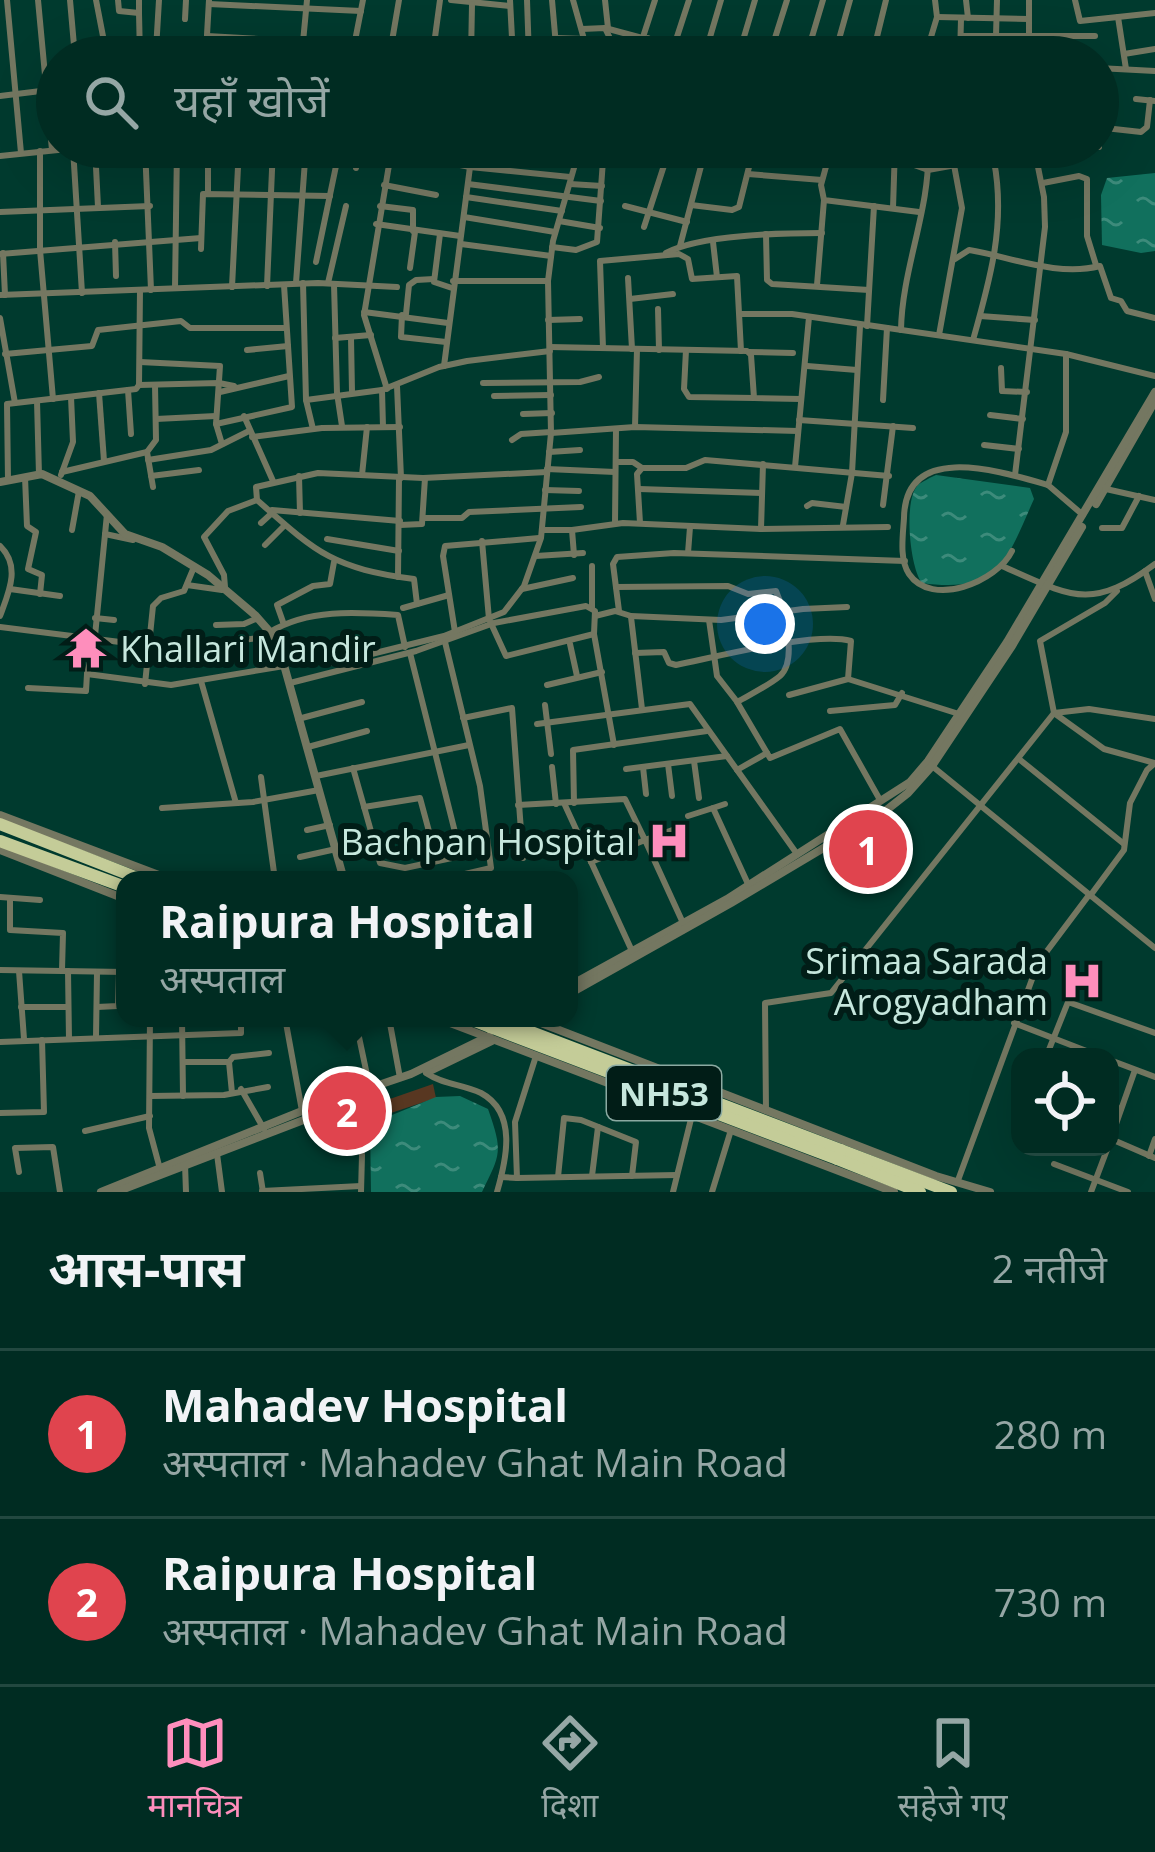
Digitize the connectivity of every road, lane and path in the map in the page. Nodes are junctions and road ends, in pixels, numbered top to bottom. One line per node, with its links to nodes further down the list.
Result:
1 (8, 0): 82 (street)
2 (38, 0): 46 (street)
3 (70, 0): 47 (street)
4 (96, 0): 48 (street)
5 (118, 0): 36 (street)
6 (140, 0): 36 (street)
7 (159, 0): 50 (street)
8 (186, 0): 42 (street)
9 (363, 0): 35 (street)
10 (399, 0): 54 (street)
11 (440, 0): 55 (street)
12 (451, 0): 34 (street)
13 (527, 0): 58 (street)
14 (551, 0): 59 (street)
15 (573, 0): 45 (street)
16 (604, 0): 44 (street)
17 (655, 0): 63 (street)
18 (689, 0): 64 (street)
19 (721, 0): 65 (street)
20 (755, 0): 66 (street)
21 (787, 0): 67 (street)
22 (823, 0): 68 (street)
23 (850, 0): 69 (street)
24 (886, 0): 70 (street)
25 (935, 0): 38 (street)
26 (966, 0): 41 (street)
27 (997, 0): 39 (street)
28 (1029, 0): 43 (street)
29 (1075, 0): 40 (street)
30 (1146, 0): 37 (street)
31 (209, 2): 33 (street); 51 (street)
32 (510, 3): 34 (street); 57 (street)
33 (307, 4): 35 (street); 52 (street)
34 (472, 4): 56 (street)
35 (361, 11): 53 (street)
36 (139, 13): 49 (street)
37 (1151, 13): 40 (street)
38 (937, 17): 41 (street); 71 (street)
39 (996, 17): 41 (street); 43 (street); 73 (street)
40 (1118, 17): 77 (street)
41 (965, 18): 72 (street)
42 (185, 19)
43 (1029, 19): 74 (street)
44 (607, 28): 45 (street); 61 (street); 62 (street)
45 (582, 29): 60 (street)
46 (41, 36)
47 (73, 36)
48 (103, 36)
49 (140, 36)
50 (158, 36)
51 (207, 36)
52 (307, 36)
53 (356, 36)
54 (395, 36)
55 (433, 36)
56 (473, 36)
57 (511, 36)
58 (528, 36)
59 (556, 36)
60 (585, 36)
61 (610, 36)
62 (637, 36)
63 (646, 36)
64 (677, 36)
65 (713, 36)
66 (744, 36)
67 (776, 36)
68 (812, 36)
69 (840, 36)
70 (877, 36)
71 (931, 36)
72 (962, 36): 73 (street)
73 (996, 36): 74 (street)
74 (1029, 36): 75 (street)
75 (1095, 36)
76 (1155, 49): 77 (street)
77 (1124, 53): 79 (street)
78 (1119, 69): 79 (street)
79 (1126, 69): 80 (street)
80 (1155, 71)
81 (36, 91): 82 (street)
82 (14, 94): 83 (street); 88 (street)
83 (0, 96)
84 (1136, 99): 85 (street)
85 (1153, 100): 86 (street)
86 (1119, 130)
87 (36, 151): 88 (street)
88 (21, 153): 89 (street)
89 (0, 156)
90 (41, 168): 147 (street)
91 (74, 168): 143 (street)
92 (92, 168): 140 (street)
93 (147, 168): 135 (street)
94 (177, 168): 160 (street)
95 (208, 168): 124 (street)
96 (240, 168): 129 (street)
97 (273, 168): 130 (street)
98 (304, 168): 126 (street)
99 (333, 168): 127 (street)
100 (388, 168): 121 (street)
101 (470, 168): 120 (street)
102 (478, 168): 117 (street)
103 (574, 168): 117 (street)
104 (603, 168): 122 (street)
105 (663, 168): 145 (street)
106 (701, 168): 134 (street)
107 (749, 168): 116 (street)
108 (825, 168): 118 (street)
109 (895, 168): 141 (street)
110 (923, 168): 115 (street)
111 (938, 168): 115 (street)
112 (955, 168): 174 (street)
113 (999, 168): 175 (street)
114 (1038, 168): 119 (street)
115 (928, 170): 148 (street)
116 (748, 174): 118 (street); 134 (street)
117 (570, 180): 122 (street); 131 (street)
118 (822, 180): 132 (street)
119 (1041, 183): 177 (street); 178 (street)
120 (469, 184): 128 (street); 131 (street)
121 (384, 185): 123 (street); 137 (street)
122 (602, 186): 133 (street)
123 (412, 190): 125 (street); 142 (street)
124 (208, 194): 129 (street); 161 (street)
125 (436, 195)
126 (302, 196): 127 (street); 130 (street); 187 (street)
127 (330, 196): 176 (street)
128 (466, 196): 144 (street); 149 (street)
129 (236, 197): 130 (street); 192 (street)
130 (272, 197): 191 (street)
131 (565, 197): 133 (street); 144 (street)
132 (824, 200): 139 (street); 158 (street)
133 (602, 201): 153 (street)
134 (691, 205): 151 (street)
135 (150, 206): 140 (street); 162 (street)
136 (346, 206): 185 (street)
137 (380, 206): 142 (street); 152 (street)
138 (625, 206): 145 (street)
139 (874, 206): 141 (street); 197 (street)
140 (98, 207): 143 (street)
141 (893, 208): 148 (street)
142 (410, 210): 155 (street)
143 (75, 211): 147 (street); 166 (street)
144 (562, 211): 150 (street)
145 (650, 211): 151 (street); 154 (street)
146 (0, 212): 147 (street)
147 (38, 212): 170 (street)
148 (919, 212): 219 (street)
149 (463, 217): 156 (street); 163 (street)
150 (559, 221): 153 (street); 156 (street)
151 (687, 222): 167 (street)
152 (376, 224): 155 (street); 188 (street)
153 (601, 227): 168 (street)
154 (644, 227)
155 (414, 231): 157 (street); 179 (street)
156 (555, 232): 168 (street)
157 (440, 233): 163 (street); 183 (street)
158 (822, 233): 159 (street); 190 (street)
159 (766, 234): 165 (street); 190 (street)
160 (176, 238): 161 (street); 162 (street); 194 (street)
161 (201, 238): 169 (street)
162 (150, 240): 164 (street); 196 (street)
163 (460, 240): 173 (street); 189 (street)
164 (116, 242): 166 (street); 180 (street)
165 (713, 242): 167 (street); 181 (street)
166 (78, 246): 170 (street); 198 (street)
167 (680, 246): 172 (street)
168 (552, 247): 173 (street)
169 (201, 249)
170 (40, 250): 171 (street); 199 (street)
171 (1, 254): 201 (street)
172 (664, 255): 181 (street); 228 (street)
173 (551, 256): 184 (street)
174 (955, 259): 175 (street); 221 (street)
175 (994, 259): 177 (street); 207 (street)
176 (316, 262)
177 (1040, 265): 178 (street); 213 (street)
178 (1096, 265): 210 (street)
179 (410, 268)
180 (116, 277)
181 (717, 277): 205 (street)
182 (628, 278): 202 (street)
183 (434, 279): 189 (street); 206 (street)
184 (548, 281): 189 (street); 212 (street)
185 (331, 283): 187 (street); 188 (street); 222 (street)
186 (284, 284): 187 (street); 191 (street); 217 (street)
187 (300, 284): 266 (street)
188 (368, 285): 193 (street); 204 (street)
189 (453, 285): 214 (street)
190 (818, 285): 197 (street)
191 (267, 286): 192 (street)
192 (232, 287): 194 (street)
193 (397, 287)
194 (175, 288): 196 (street)
195 (140, 290): 196 (street); 198 (street); 215 (street)
196 (151, 290)
197 (869, 290): 216 (street)
198 (82, 293): 199 (street)
199 (44, 294): 201 (street); 227 (street)
200 (673, 294): 202 (street)
201 (3, 295)
202 (630, 299): 230 (street)
203 (658, 309): 232 (street)
204 (364, 312): 206 (street); 220 (street)
205 (742, 314): 208 (street); 235 (street)
206 (404, 315): 214 (street); 225 (street)
207 (980, 316): 213 (street); 224 (street)
208 (809, 317): 216 (street); 241 (street)
209 (0, 318): 237 (street)
210 (1155, 318)
211 (580, 319): 212 (street)
212 (548, 320): 229 (street)
213 (1035, 320): 234 (street)
214 (448, 322): 225 (street)
215 (141, 325): 217 (street); 227 (street); 239 (street)
216 (864, 326): 218 (street); 243 (street)
217 (286, 328): 226 (street)
218 (887, 328): 219 (street); 267 (street)
219 (901, 330): 221 (street)
220 (371, 335): 223 (street); 253 (street)
221 (939, 335): 224 (street)
222 (335, 338): 223 (street); 258 (street)
223 (351, 338): 255 (street)
224 (973, 340): 234 (street)
225 (446, 342): 240 (street)
226 (288, 346): 231 (street); 244 (street)
227 (48, 347): 237 (street); 264 (street)
228 (603, 348): 229 (street); 230 (street)
229 (550, 349): 240 (street); 247 (street)
230 (635, 349): 232 (street); 284 (street)
231 (247, 350)
232 (659, 350): 233 (street)
233 (686, 350): 235 (street); 263 (street)
234 (1031, 350): 238 (street); 256 (street)
235 (745, 352): 236 (street); 263 (street)
236 (793, 352)
237 (5, 354): 269 (street)
238 (1066, 354): 245 (street); 320 (street)
239 (140, 362): 250 (street); 252 (street)
240 (444, 366): 251 (street)
241 (806, 366): 243 (street); 265 (street)
242 (1001, 368): 256 (street)
243 (857, 370): 278 (street)
244 (289, 376): 252 (street); 273 (street)
245 (1155, 376)
246 (599, 377): 247 (street)
247 (551, 382): 248 (street); 259 (street)
248 (483, 383)
249 (155, 385): 250 (street); 252 (street); 275 (street)
250 (139, 386): 254 (street)
251 (398, 386): 253 (street); 283 (street)
252 (219, 387): 276 (street)
253 (384, 389): 255 (street); 282 (street)
254 (128, 390): 257 (street); 290 (street)
255 (352, 392): 258 (street)
256 (1027, 392): 274 (street)
257 (99, 393): 261 (street); 299 (street)
258 (338, 393): 266 (street); 280 (street)
259 (551, 395): 262 (street); 270 (street)
260 (1155, 396): 323 (street); 339 (street)
261 (71, 397): 264 (street); 315 (street)
262 (494, 397)
263 (754, 398): 265 (street)
264 (53, 399): 268 (street)
265 (801, 399): 277 (street)
266 (306, 400): 286 (street)
267 (883, 400)
268 (37, 401): 269 (street); 308 (street)
269 (15, 404): 318 (street)
270 (551, 413): 271 (street); 289 (street)
271 (523, 414)
272 (990, 415): 274 (street)
273 (244, 416): 276 (street); 291 (street)
274 (1023, 418): 295 (street)
275 (156, 419): 276 (street); 298 (street)
276 (216, 420): 293 (street)
277 (799, 420): 278 (street); 288 (street)
278 (856, 424): 279 (street); 307 (street)
279 (893, 426): 285 (street); 312 (street)
280 (342, 427): 281 (street); 286 (street)
281 (367, 427): 282 (street); 311 (street)
282 (383, 427): 283 (street)
283 (400, 427): 316 (street)
284 (635, 427): 287 (street); 288 (street)
285 (914, 428)
286 (313, 429): 291 (street)
287 (616, 429): 289 (street); 300 (street)
288 (798, 431): 302 (street)
289 (551, 432): 292 (street); 297 (street)
290 (131, 434)
291 (251, 434): 293 (street); 319 (street)
292 (512, 440)
293 (222, 445): 298 (street)
294 (984, 445): 295 (street)
295 (1018, 448): 313 (street)
296 (580, 450): 297 (street)
297 (549, 452): 305 (street)
298 (148, 456): 299 (street); 309 (street)
299 (104, 461): 315 (street)
300 (617, 462): 303 (street); 306 (street)
301 (763, 464): 302 (street); 303 (street); 327 (street)
302 (796, 466): 307 (street)
303 (642, 468): 322 (street)
304 (200, 470): 309 (street)
305 (547, 470): 306 (street); 317 (street); 324 (street)
306 (617, 472): 341 (street)
307 (852, 473): 312 (street); 335 (street)
308 (39, 475): 314 (street); 315 (street)
309 (151, 476): 321 (street)
310 (299, 476): 311 (street); 319 (street); 337 (street)
311 (362, 476): 316 (street)
312 (889, 476): 332 (street)
313 (1015, 476): 320 (street); 364 (street)
314 (25, 477): 318 (street); 380 (street)
315 (61, 477): 325 (street)
316 (400, 478): 317 (street); 343 (street)
317 (425, 478): 340 (street)
318 (4, 481)
319 (273, 481): 329 (street)
320 (1048, 485): 339 (street)
321 (153, 488)
322 (638, 489): 327 (street); 344 (street)
323 (1104, 489): 328 (street); 374 (street)
324 (545, 490): 326 (street); 333 (street)
325 (79, 491): 338 (street); 351 (street)
326 (579, 491)
327 (762, 493): 350 (street)
328 (1139, 496): 330 (street); 349 (street)
329 (257, 500): 336 (street); 379 (street)
330 (1155, 500)
331 (807, 506): 335 (street)
332 (883, 506)
333 (545, 507): 334 (street); 340 (street); 354 (street)
334 (581, 507)
335 (846, 507): 346 (street)
336 (270, 511): 337 (street); 342 (street); 345 (street)
337 (300, 513): 343 (street)
338 (107, 514): 353 (street); 356 (street)
339 (1083, 515): 374 (street)
340 (424, 518): 343 (street)
341 (615, 523): 344 (street); 352 (street)
342 (261, 524)
343 (400, 524): 361 (street)
344 (640, 524): 347 (street)
345 (285, 525): 358 (street); 365 (street)
346 (843, 525): 348 (street); 350 (street)
347 (690, 526): 350 (street); 362 (street)
348 (888, 527)
349 (1102, 528)
350 (760, 529)
351 (72, 530)
352 (572, 530): 354 (street); 363 (street)
353 (104, 533): 356 (street); 392 (street)
354 (541, 534): 357 (street); 363 (street)
355 (327, 539): 361 (street)
356 (137, 541): 369 (street)
357 (482, 541): 381 (street); 396 (street)
358 (265, 545)
359 (0, 546): 376 (street)
360 (1012, 550): 368 (street)
361 (399, 551): 371 (street)
362 (688, 553): 364 (street); 375 (street)
363 (536, 556): 377 (street)
364 (905, 561): 368 (street)
365 (334, 562): 371 (street); 397 (street)
366 (1155, 564): 370 (street)
367 (592, 566): 388 (street)
368 (1002, 566): 374 (street)
369 (195, 567): 373 (street); 379 (street)
370 (1145, 571): 378 (street); 383 (street)
371 (398, 577): 384 (street)
372 (573, 578): 377 (street)
373 (187, 585): 379 (street); 419 (street)
374 (1045, 585): 378 (street); 431 (street); 450 (street)
375 (616, 587): 387 (street); 389 (street)
376 (9, 588): 380 (street); 390 (street)
377 (522, 589): 396 (street)
378 (1117, 591): 429 (street)
379 (224, 592): 393 (street)
380 (40, 594): 382 (street)
381 (449, 595): 384 (street); 400 (street)
382 (60, 596)
383 (1155, 599)
384 (417, 604): 386 (street)
385 (847, 607): 389 (street)
386 (403, 608)
387 (619, 611): 388 (street); 391 (street)
388 (594, 612): 396 (street); 402 (street)
389 (782, 612): 395 (street); 408 (street)
390 (0, 616)
391 (631, 616): 395 (street); 410 (street)
392 (95, 618): 394 (street); 403 (street)
393 (258, 618): 398 (street); 401 (street)
394 (114, 620)
395 (709, 620): 411 (street)
396 (491, 621): 400 (street); 404 (street); 405 (street)
397 (283, 624): 401 (street); 409 (street)
398 (216, 625)
399 (0, 627): 403 (street)
400 (455, 632): 409 (street)
401 (271, 634): 407 (street); 412 (street)
402 (594, 634): 405 (street); 413 (street)
403 (94, 640): 406 (street); 414 (street)
404 (445, 642): 409 (street); 433 (street)
405 (569, 643): 415 (street)
406 (136, 644)
407 (215, 644)
408 (788, 644): 411 (street); 416 (street); 425 (street)
409 (407, 650): 412 (street); 418 (street); 442 (street)
410 (635, 653): 411 (street); 427 (street)
411 (713, 657): 425 (street)
412 (285, 661): 417 (street); 418 (street)
413 (602, 672): 415 (street); 430 (street)
414 (87, 674): 419 (street); 421 (street)
415 (577, 676): 420 (street)
416 (848, 679): 422 (street); 423 (street)
417 (202, 681): 419 (street); 463 (street)
418 (290, 683): 432 (street)
419 (145, 684)
420 (547, 685)
421 (28, 688)
422 (902, 693): 428 (street); 431 (street)
423 (789, 695)
424 (362, 702): 432 (street)
425 (738, 704): 443 (street)
426 (545, 705): 435 (street)
427 (642, 709): 430 (street); 438 (street)
428 (830, 711)
429 (1054, 713): 434 (street); 446 (street); 479 (street)
430 (610, 714): 435 (street); 440 (street)
431 (960, 714): 462 (street)
432 (298, 718): 441 (street)
433 (463, 718): 439 (street); 467 (street)
434 (1155, 719)
435 (547, 723): 436 (street); 444 (street)
436 (537, 724)
437 (367, 731): 441 (street)
438 (707, 731): 440 (street); 445 (street)
439 (469, 745): 442 (street); 491 (street)
440 (614, 745): 465 (street)
441 (308, 747): 455 (street)
442 (434, 752): 452 (street); 485 (street)
443 (767, 753): 454 (street); 462 (street)
444 (551, 754)
445 (727, 756): 447 (street); 454 (street)
446 (1018, 758): 469 (street); 479 (street)
447 (694, 761): 448 (street); 460 (street)
448 (668, 764): 451 (street); 459 (street)
449 (552, 766): 464 (street)
450 (932, 766): 469 (street); 508 (street)
451 (643, 767): 453 (street); 458 (street)
452 (352, 768): 455 (street); 468 (street)
453 (626, 769)
454 (737, 770): 482 (street)
455 (316, 776): 457 (street)
456 (261, 777): 461 (street)
457 (321, 790): 461 (street); 474 (street)
458 (646, 794)
459 (672, 796)
460 (699, 798)
461 (265, 800): 463 (street); 489 (street)
462 (882, 802): 482 (street)
463 (236, 803): 470 (street)
464 (560, 803): 465 (street); 467 (street); 486 (street)
465 (574, 803): 477 (street)
466 (724, 804): 471 (street)
467 (518, 805): 484 (street)
468 (364, 807): 485 (street); 485 (street)
469 (978, 807): 495 (street); 555 (street)
470 (162, 808)
471 (713, 808): 472 (street); 493 (street)
472 (688, 816)
473 (0, 820): 487 (highway); 488 (street)
474 (330, 825): 476 (street); 480 (street)
475 (678, 829): 477 (street)
476 (307, 830)
477 (645, 840): 486 (street); 499 (street)
478 (0, 841): 492 (highway)
479 (1124, 844): 495 (street)
480 (336, 849): 483 (street); 490 (street)
481 (0, 850): 494 (street)
482 (797, 855): 493 (street)
483 (300, 857)
484 (524, 858)
485 (437, 861)
486 (591, 862): 501 (street)
487 (122, 871)
488 (144, 871)
489 (274, 871)
490 (342, 871)
491 (478, 871)
492 (116, 884)
493 (749, 885): 499 (street)
494 (116, 895)
495 (1089, 895): 500 (street); 513 (street)
496 (0, 898): 497 (street)
497 (10, 898): 498 (street); 504 (street)
498 (40, 900)
499 (683, 923): 501 (street)
500 (1155, 949)
501 (632, 951): 507 (street)
502 (0, 970): 503 (street)
503 (19, 971): 504 (street); 509 (street)
504 (65, 971): 506 (street); 510 (street)
505 (116, 972): 506 (street)
506 (97, 973): 512 (street)
507 (578, 984)
508 (578, 985)
509 (21, 1006): 510 (street); 533 (street)
510 (68, 1006): 532 (street)
511 (116, 1006): 512 (street)
512 (97, 1007): 529 (street)
513 (1014, 1023): 531 (street); 584 (street)
514 (150, 1027): 527 (street)
515 (182, 1027): 528 (street)
516 (242, 1027): 528 (street)
517 (287, 1027): 554 (street)
518 (358, 1027): 548 (street)
519 (391, 1027): 546 (street)
520 (461, 1027): 530 (street)
521 (492, 1027): 567 (highway, NH53, bridge)
522 (505, 1027): 530 (street)
523 (511, 1027): 530 (street)
524 (519, 1027): 567 (highway, NH53, bridge)
525 (551, 1027): 555 (street)
526 (1155, 1033): 531 (street)
527 (150, 1034): 528 (street); 529 (street); 550 (street)
528 (182, 1034): 540 (street)
529 (96, 1037): 532 (street)
530 (490, 1038): 539 (street); 544 (street); 546 (street)
531 (1053, 1038): 536 (street); 537 (street)
532 (69, 1039): 534 (street)
533 (24, 1040): 534 (street); 535 (street)
534 (42, 1040): 556 (street)
535 (0, 1042)
536 (1049, 1048)
537 (1079, 1048)
538 (269, 1053): 541 (street)
539 (536, 1056): 557 (street); 580 (street)
540 (184, 1062): 541 (street); 551 (street)
541 (229, 1062): 549 (street)
542 (1119, 1064): 543 (street)
543 (1135, 1070): 545 (street); 553 (street)
544 (426, 1073): 552 (street); 578 (street)
545 (1155, 1077)
546 (400, 1078): 548 (street)
547 (268, 1088): 549 (street)
548 (370, 1089): 552 (street)
549 (236, 1091): 551 (street); 561 (street)
550 (150, 1096): 551 (street); 559 (street)
551 (184, 1096)
552 (351, 1099): 554 (street); 561 (street); 585 (street)
553 (1121, 1109): 558 (street)
554 (302, 1111): 561 (street)
555 (766, 1111): 583 (street)
556 (0, 1113)
557 (692, 1115): 562 (street); 575 (street)
558 (1119, 1115)
559 (150, 1116): 563 (street); 572 (street)
560 (598, 1127): 576 (street); 577 (street); 579 (street)
561 (264, 1130): 566 (street)
562 (731, 1130): 583 (street); 595 (street)
563 (85, 1131)
564 (1155, 1139): 569 (street)
565 (1119, 1146): 569 (street)
566 (214, 1149): 570 (street); 572 (street); 592 (street)
567 (839, 1154): 583 (highway, NH53); 583 (highway, NH53)
568 (1105, 1156): 582 (street)
569 (1152, 1157)
570 (185, 1164): 572 (street); 591 (street)
571 (1054, 1164): 582 (street)
572 (160, 1171): 581 (street); 588 (street)
573 (19, 1172): 587 (street)
574 (260, 1172): 586 (street)
575 (677, 1175): 577 (street); 594 (street)
576 (592, 1176): 577 (street); 579 (street)
577 (632, 1176)
578 (501, 1177): 580 (street); 593 (street)
579 (558, 1177): 580 (street)
580 (517, 1178)
581 (144, 1180): 589 (street); 590 (street)
582 (1096, 1180): 597 (street); 598 (street)
583 (916, 1187): 584 (highway, NH53)
584 (954, 1187): 596 (street)
585 (361, 1189): 586 (street)
586 (262, 1191)
587 (61, 1192)
588 (101, 1192)
589 (116, 1192)
590 (146, 1192)
591 (186, 1192)
592 (222, 1192)
593 (497, 1192)
594 (673, 1192)
595 (712, 1192)
596 (990, 1192)
597 (1091, 1192)
598 (1128, 1192)

